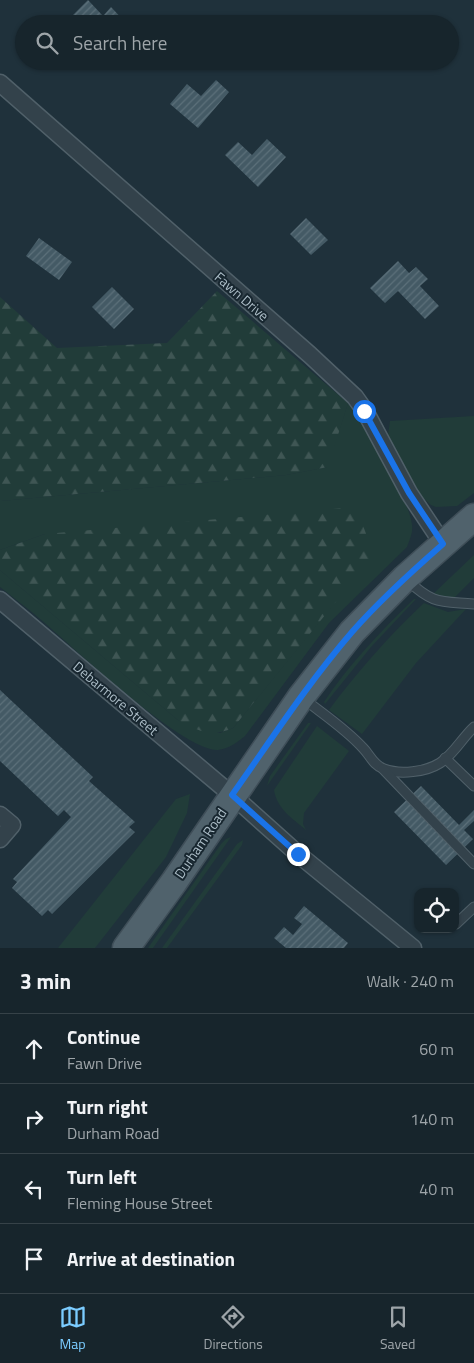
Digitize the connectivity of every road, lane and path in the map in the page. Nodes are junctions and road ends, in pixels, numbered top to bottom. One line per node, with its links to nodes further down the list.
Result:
1 (0, 83): 3 (street, Fawn Drive)
2 (474, 517): 3 (main road, Durham Road)
3 (443, 544): 4 (main road, Durham Road)
4 (405, 578): 5 (lane); 7 (main road, Durham Road)
5 (474, 604)
6 (2, 605): 12 (street, Debarmore Street)
7 (301, 697): 10 (lane); 12 (main road, Durham Road)
8 (474, 727): 9 (lane)
9 (445, 758): 10 (lane); 11 (lane)
10 (383, 768): 15 (lane)
11 (474, 786)
12 (232, 795): 18 (street, Debarmore Street); 19 (main road, Durham Road)
13 (0, 815): 14 (street)
14 (0, 839)
15 (474, 864)
16 (474, 907): 17 (lane)
17 (459, 921)
18 (402, 944)
19 (126, 948)

